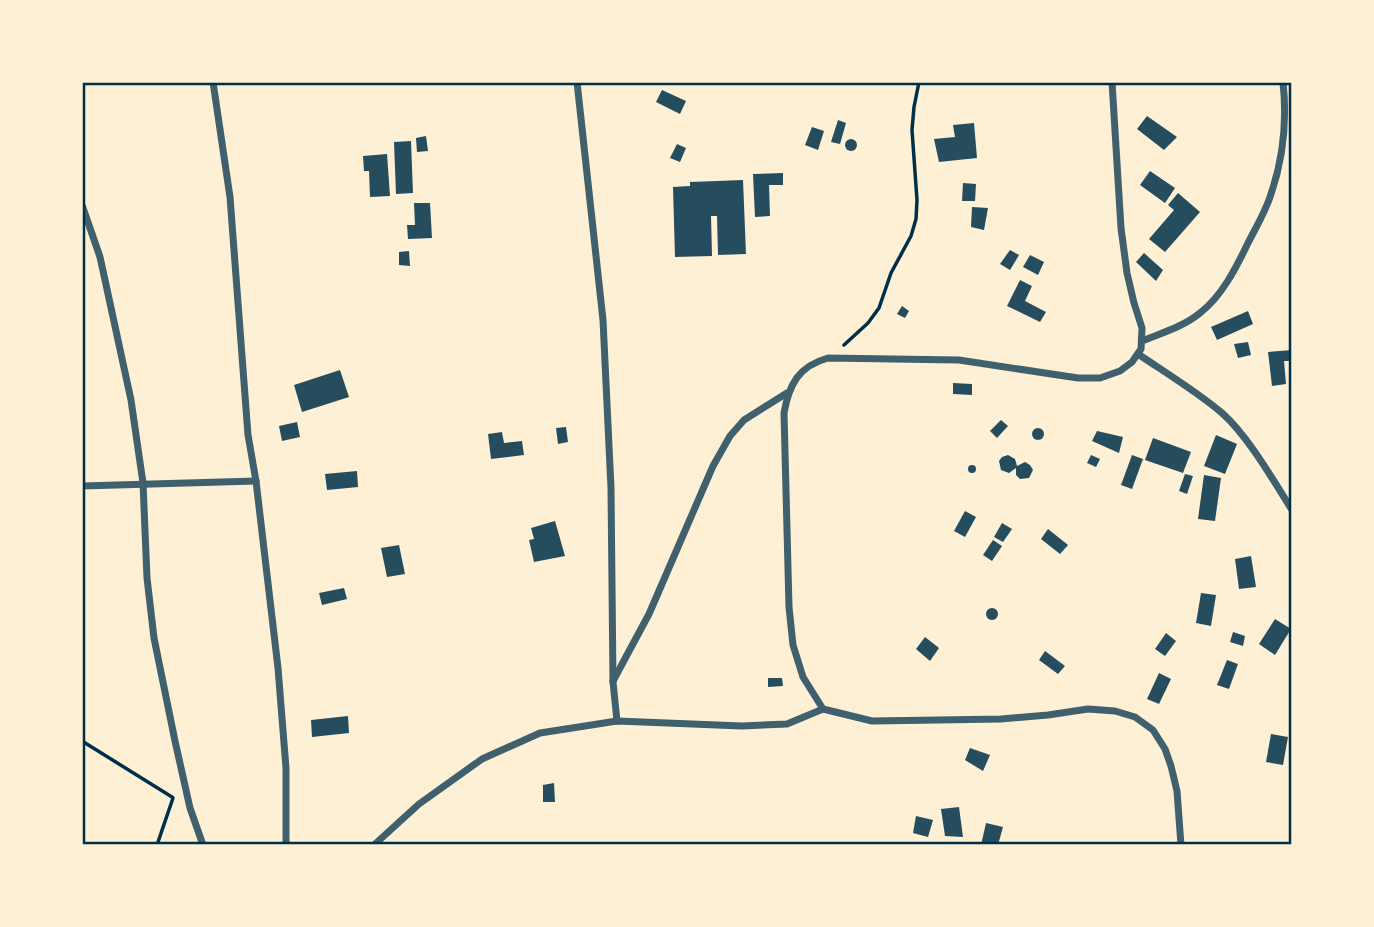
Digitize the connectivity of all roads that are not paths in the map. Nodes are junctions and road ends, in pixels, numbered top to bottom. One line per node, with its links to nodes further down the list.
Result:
1 (213, 82): 9 (street)
2 (577, 82): 13 (street)
3 (1112, 82): 6 (street)
4 (1283, 82): 6 (street)
5 (82, 205): 10 (street)
6 (1142, 341): 7 (street)
7 (1138, 354): 8 (street); 12 (street)
8 (787, 393): 13 (street); 14 (street)
9 (256, 481): 10 (street); 17 (street)
10 (142, 483): 11 (street); 16 (street)
11 (82, 486)
12 (1292, 510)
13 (613, 682): 15 (street)
14 (823, 709): 15 (street); 19 (street)
15 (617, 721): 18 (street)
16 (203, 845)
17 (286, 845)
18 (374, 845)
19 (1181, 845)

